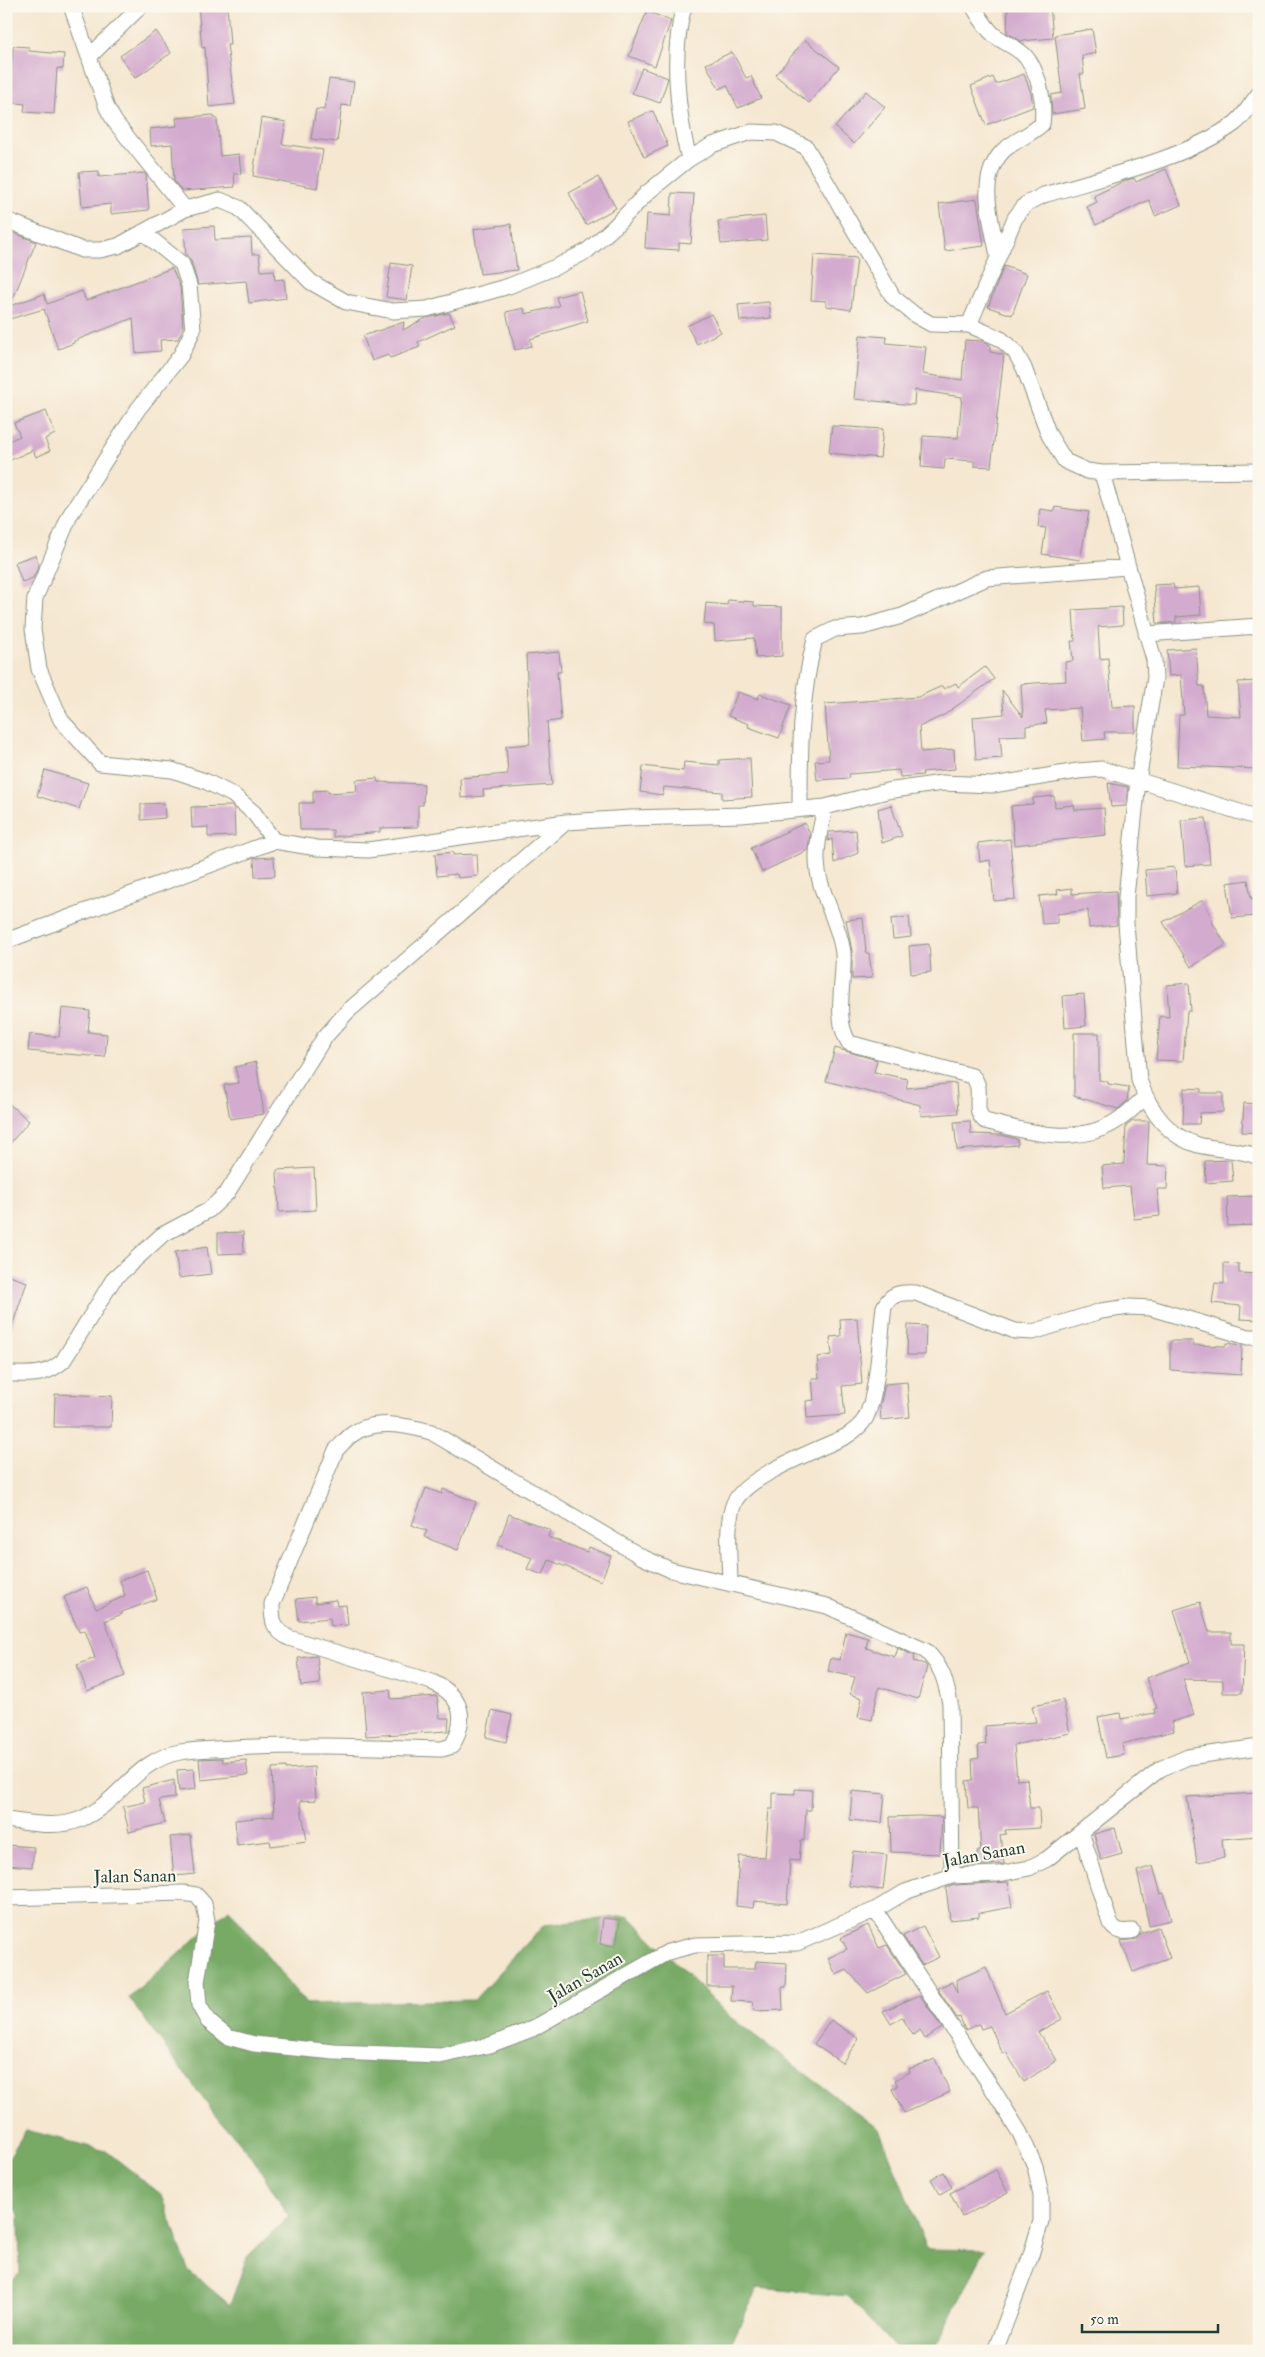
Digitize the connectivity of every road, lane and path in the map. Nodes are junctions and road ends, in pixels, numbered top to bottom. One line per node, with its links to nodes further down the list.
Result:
1 (70, 6): 5 (street)
2 (141, 6): 5 (street)
3 (684, 6): 7 (street)
4 (973, 6): 11 (street)
5 (89, 56): 8 (street)
6 (1259, 94): 11 (street)
7 (689, 159): 8 (street); 12 (street)
8 (185, 209): 10 (street)
9 (6, 220): 10 (street)
10 (144, 232): 23 (street)
11 (998, 256): 12 (street)
12 (969, 325): 14 (street)
13 (1259, 471): 14 (street)
14 (1102, 474): 15 (street)
15 (1127, 567): 17 (street); 20 (street)
16 (1259, 626): 17 (street)
17 (1146, 634): 18 (street)
18 (1138, 781): 19 (street); 21 (street); 25 (street)
19 (825, 807): 20 (street); 25 (street)
20 (800, 810): 22 (street)
21 (1259, 818)
22 (566, 822): 23 (street); 28 (street)
23 (274, 841): 24 (street)
24 (6, 942)
25 (1145, 1097): 26 (street)
26 (1259, 1156)
27 (1259, 1337): 29 (street)
28 (6, 1374)
29 (730, 1584): 31 (street); 33 (street)
30 (1259, 1747): 32 (street, Jalan Sanan)
31 (6, 1820)
32 (1081, 1832): 33 (street, Jalan Sanan); 36 (street)
33 (952, 1876): 35 (street, Jalan Sanan)
34 (6, 1898): 35 (street, Jalan Sanan)
35 (875, 1910): 37 (street)
36 (1132, 1931)
37 (995, 2351)

